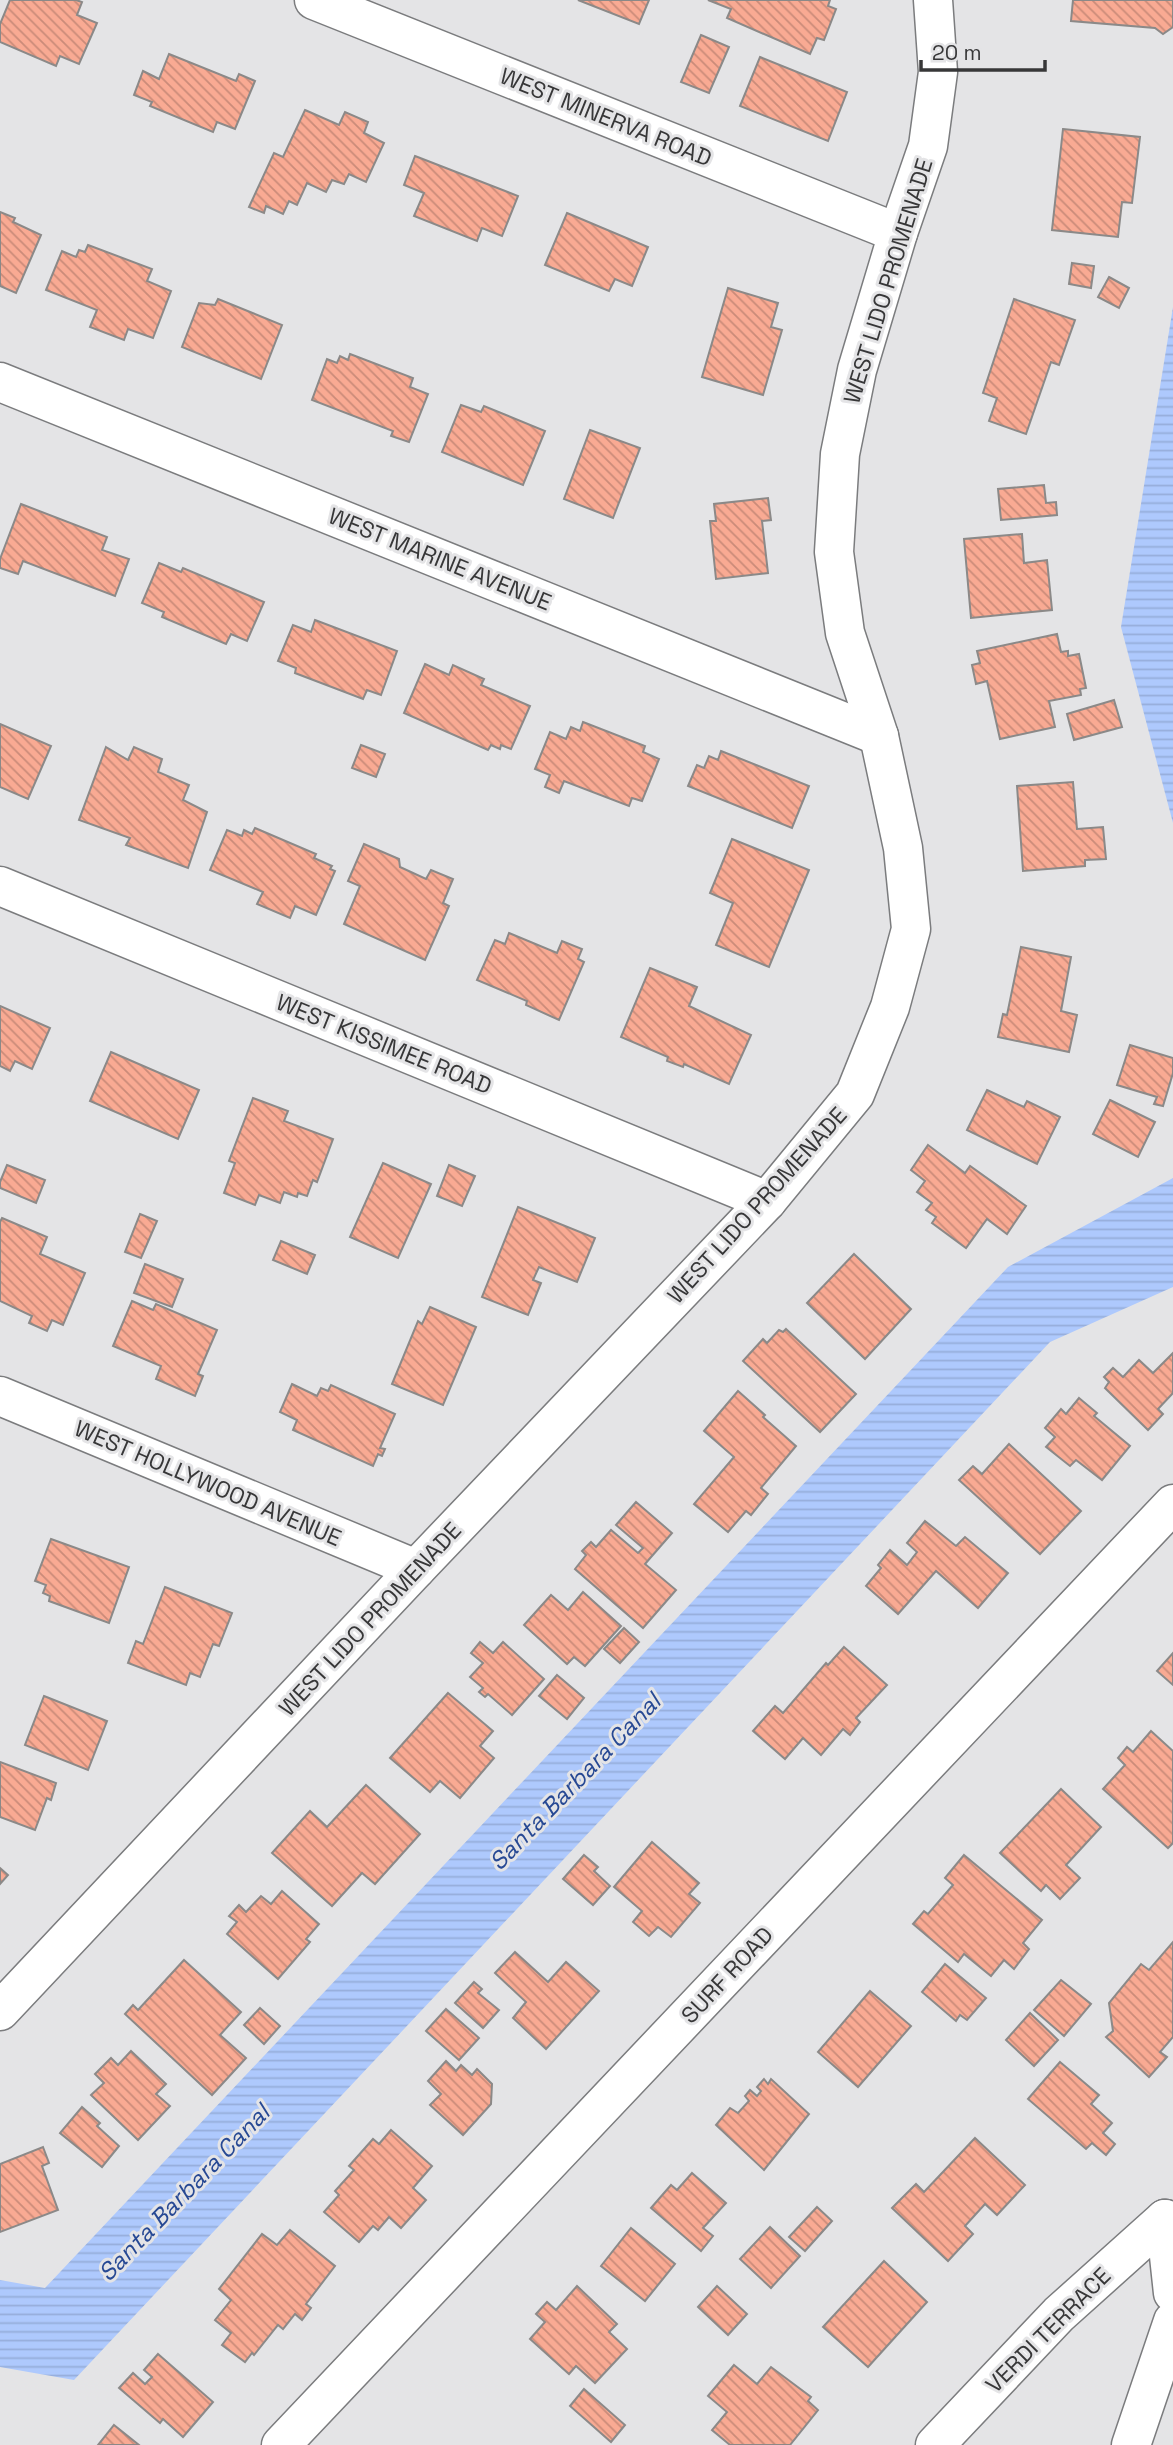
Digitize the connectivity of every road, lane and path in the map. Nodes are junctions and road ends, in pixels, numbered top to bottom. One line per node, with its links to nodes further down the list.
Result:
1 (314, 0): 3 (street, WEST MINERVA ROAD)
2 (933, 0): 3 (street, WEST LIDO PROMENADE)
3 (898, 233): 5 (street, WEST LIDO PROMENADE)
4 (0, 382): 5 (street, WEST MARINE AVENUE)
5 (879, 736): 7 (street, WEST LIDO PROMENADE)
6 (0, 886): 7 (street, WEST KISSIMEE ROAD)
7 (767, 1201): 10 (street, WEST LIDO PROMENADE)
8 (0, 1396): 10 (street, WEST HOLLYWOOD AVENUE)
9 (1173, 1504): 14 (street, SURF ROAD)
10 (416, 1569): 11 (street, WEST LIDO PROMENADE)
11 (0, 2011)
12 (1173, 2293): 15 (street, VERDI TERRACE)
13 (1173, 2321): 16 (street)
14 (281, 2445)
15 (935, 2445)
16 (1131, 2445)

